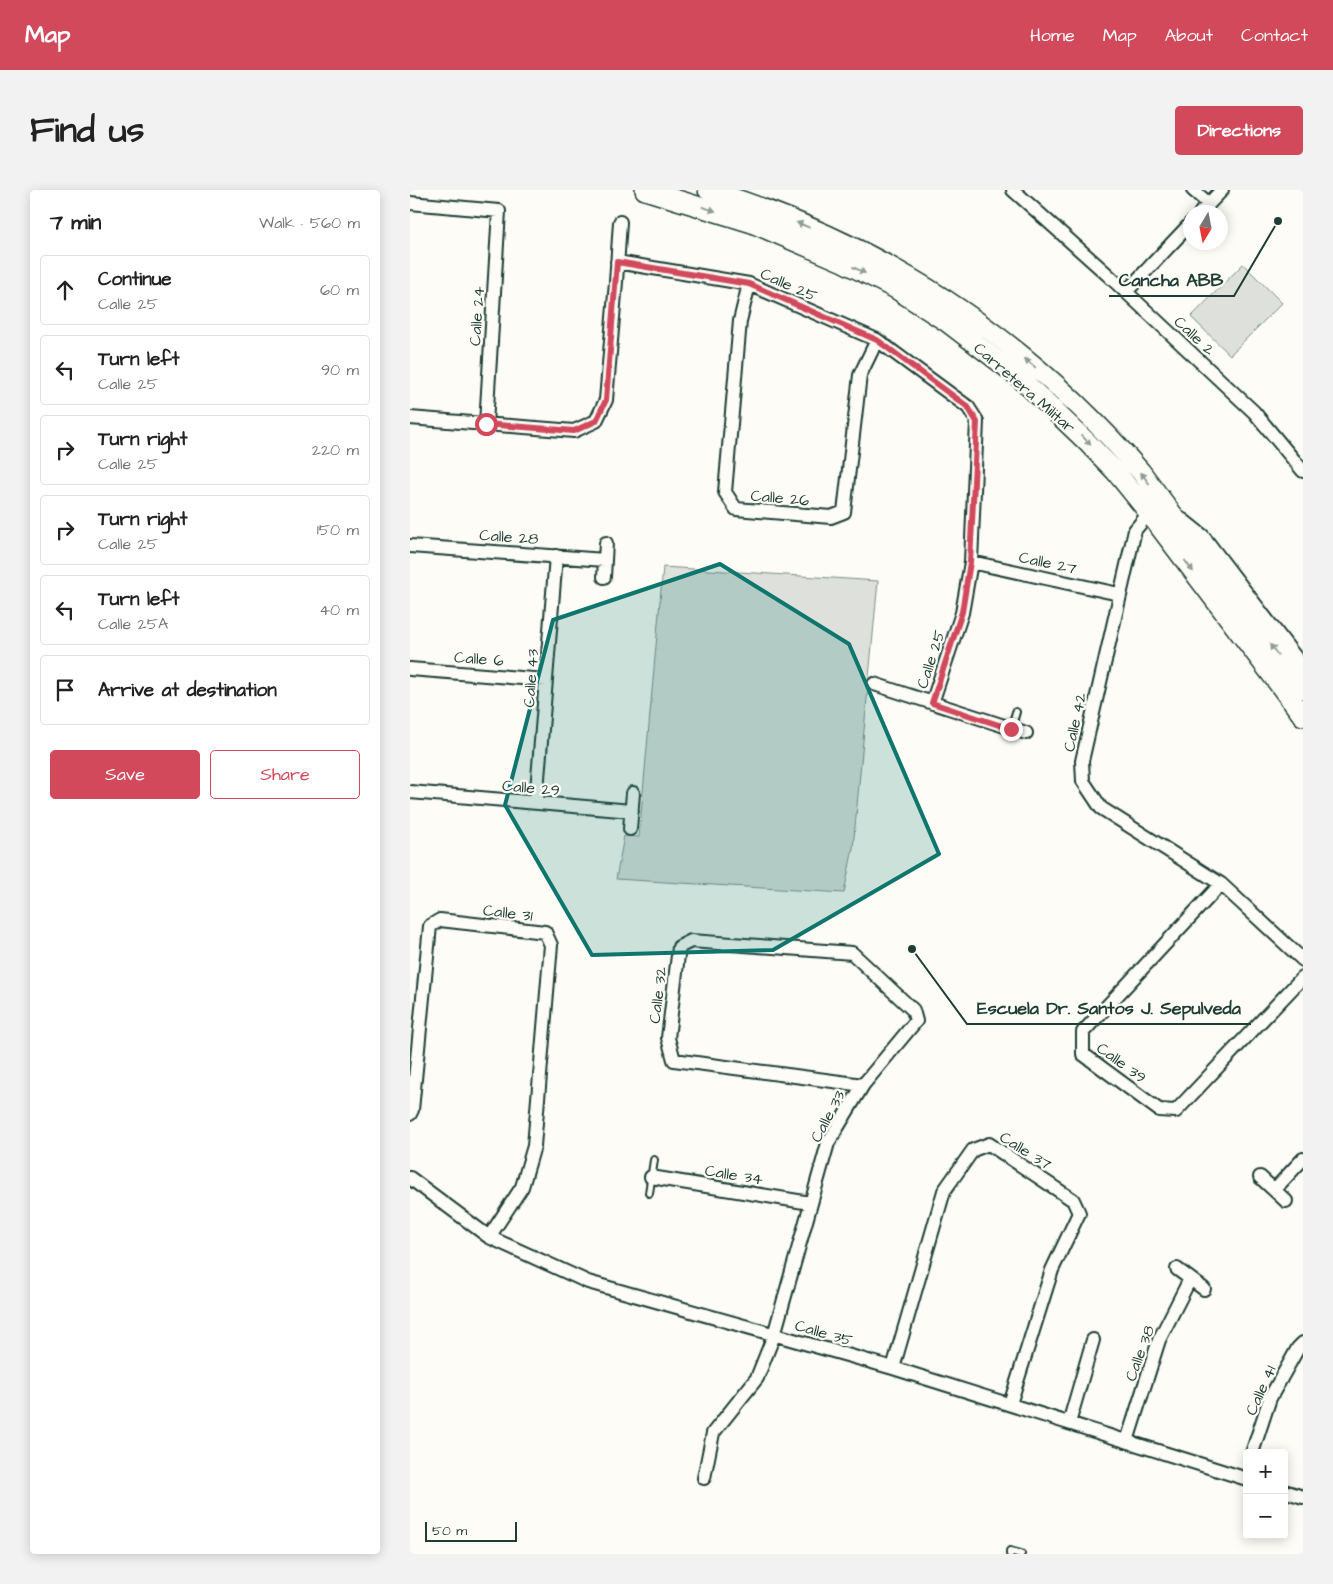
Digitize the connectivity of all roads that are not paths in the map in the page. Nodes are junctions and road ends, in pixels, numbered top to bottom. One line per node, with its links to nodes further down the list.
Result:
1 (645, 190): 19 (main road, Carretera Militar, one-way to 19)
2 (708, 190): 6 (main road, Carretera Militar)
3 (1013, 190): 14 (street, Calle 2)
4 (1193, 190): 8 (street)
5 (1222, 190): 9 (street)
6 (726, 193): 19 (main road, Carretera Militar, one-way to 6)
7 (410, 203): 17 (street, Calle 24)
8 (1203, 205)
9 (1208, 205)
10 (620, 222): 12 (street)
11 (1183, 231): 14 (street)
12 (617, 262): 13 (street, Calle 25); 17 (street)
13 (749, 284): 15 (street, Calle 25); 15 (street, Calle 26)
14 (1126, 292): 18 (street, Calle 2)
15 (877, 340): 24 (street, Calle 25)
16 (410, 418): 17 (street)
17 (486, 424)
18 (1303, 471)
19 (1157, 509): 26 (street, Calle 42); 27 (street); 31 (main road, Carretera Militar, one-way to 19); 34 (main road, Carretera Militar, one-way to 34)
20 (606, 543): 23 (street)
21 (410, 546): 22 (street, Calle 28)
22 (556, 556): 23 (street, Calle 28); 29 (street, Calle 43)
23 (605, 560): 25 (street)
24 (970, 562): 26 (street, Calle 27); 32 (street, Calle 25)
25 (604, 577)
26 (1119, 594): 42 (street, Calle 42)
27 (1303, 666)
28 (410, 669): 29 (street, Calle 6)
29 (546, 680): 39 (street, Calle 43)
30 (874, 684): 32 (street)
31 (1303, 689)
32 (932, 703): 35 (street)
33 (1016, 712): 35 (lane)
34 (1303, 716)
35 (1011, 729): 36 (street)
36 (1026, 734)
37 (410, 792): 39 (street, Calle 29)
38 (633, 793): 40 (street)
39 (536, 803): 40 (street, Calle 29)
40 (632, 811): 41 (street)
41 (630, 829)
42 (1221, 884): 43 (street, Calle 42); 45 (street, Calle 39)
43 (1303, 960)
44 (874, 974): 46 (street, Calle 33); 46 (street, Calle 32)
45 (1303, 977)
46 (863, 1085): 56 (street, Calle 33)
47 (410, 1114): 57 (street, Calle 31)
48 (1303, 1159): 53 (street)
49 (654, 1160): 50 (lane)
50 (652, 1177): 54 (lane); 56 (street, Calle 34)
51 (410, 1178): 57 (street, Calle 35)
52 (1260, 1178): 53 (street)
53 (1274, 1190): 55 (street)
54 (649, 1193)
55 (1286, 1201)
56 (810, 1203): 61 (street, Calle 33)
57 (489, 1237): 61 (street, Calle 35)
58 (1177, 1269): 59 (street)
59 (1190, 1279): 60 (street); 67 (street, Calle 38)
60 (1204, 1289)
61 (774, 1335): 64 (street, Calle 35); 70 (street, Calle 33)
62 (1093, 1340): 66 (street)
63 (1303, 1343): 68 (street, Calle 41)
64 (892, 1368): 65 (street, Calle 35); 65 (street, Calle 37)
65 (1010, 1404): 66 (street, Calle 35)
66 (1068, 1423): 67 (street, Calle 35)
67 (1127, 1441): 69 (street, Calle 35)
68 (1253, 1449)
69 (1243, 1475)
70 (704, 1478)
71 (1288, 1492): 72 (street)
72 (1303, 1497)
73 (1010, 1554): 74 (lane)
74 (1021, 1554)

